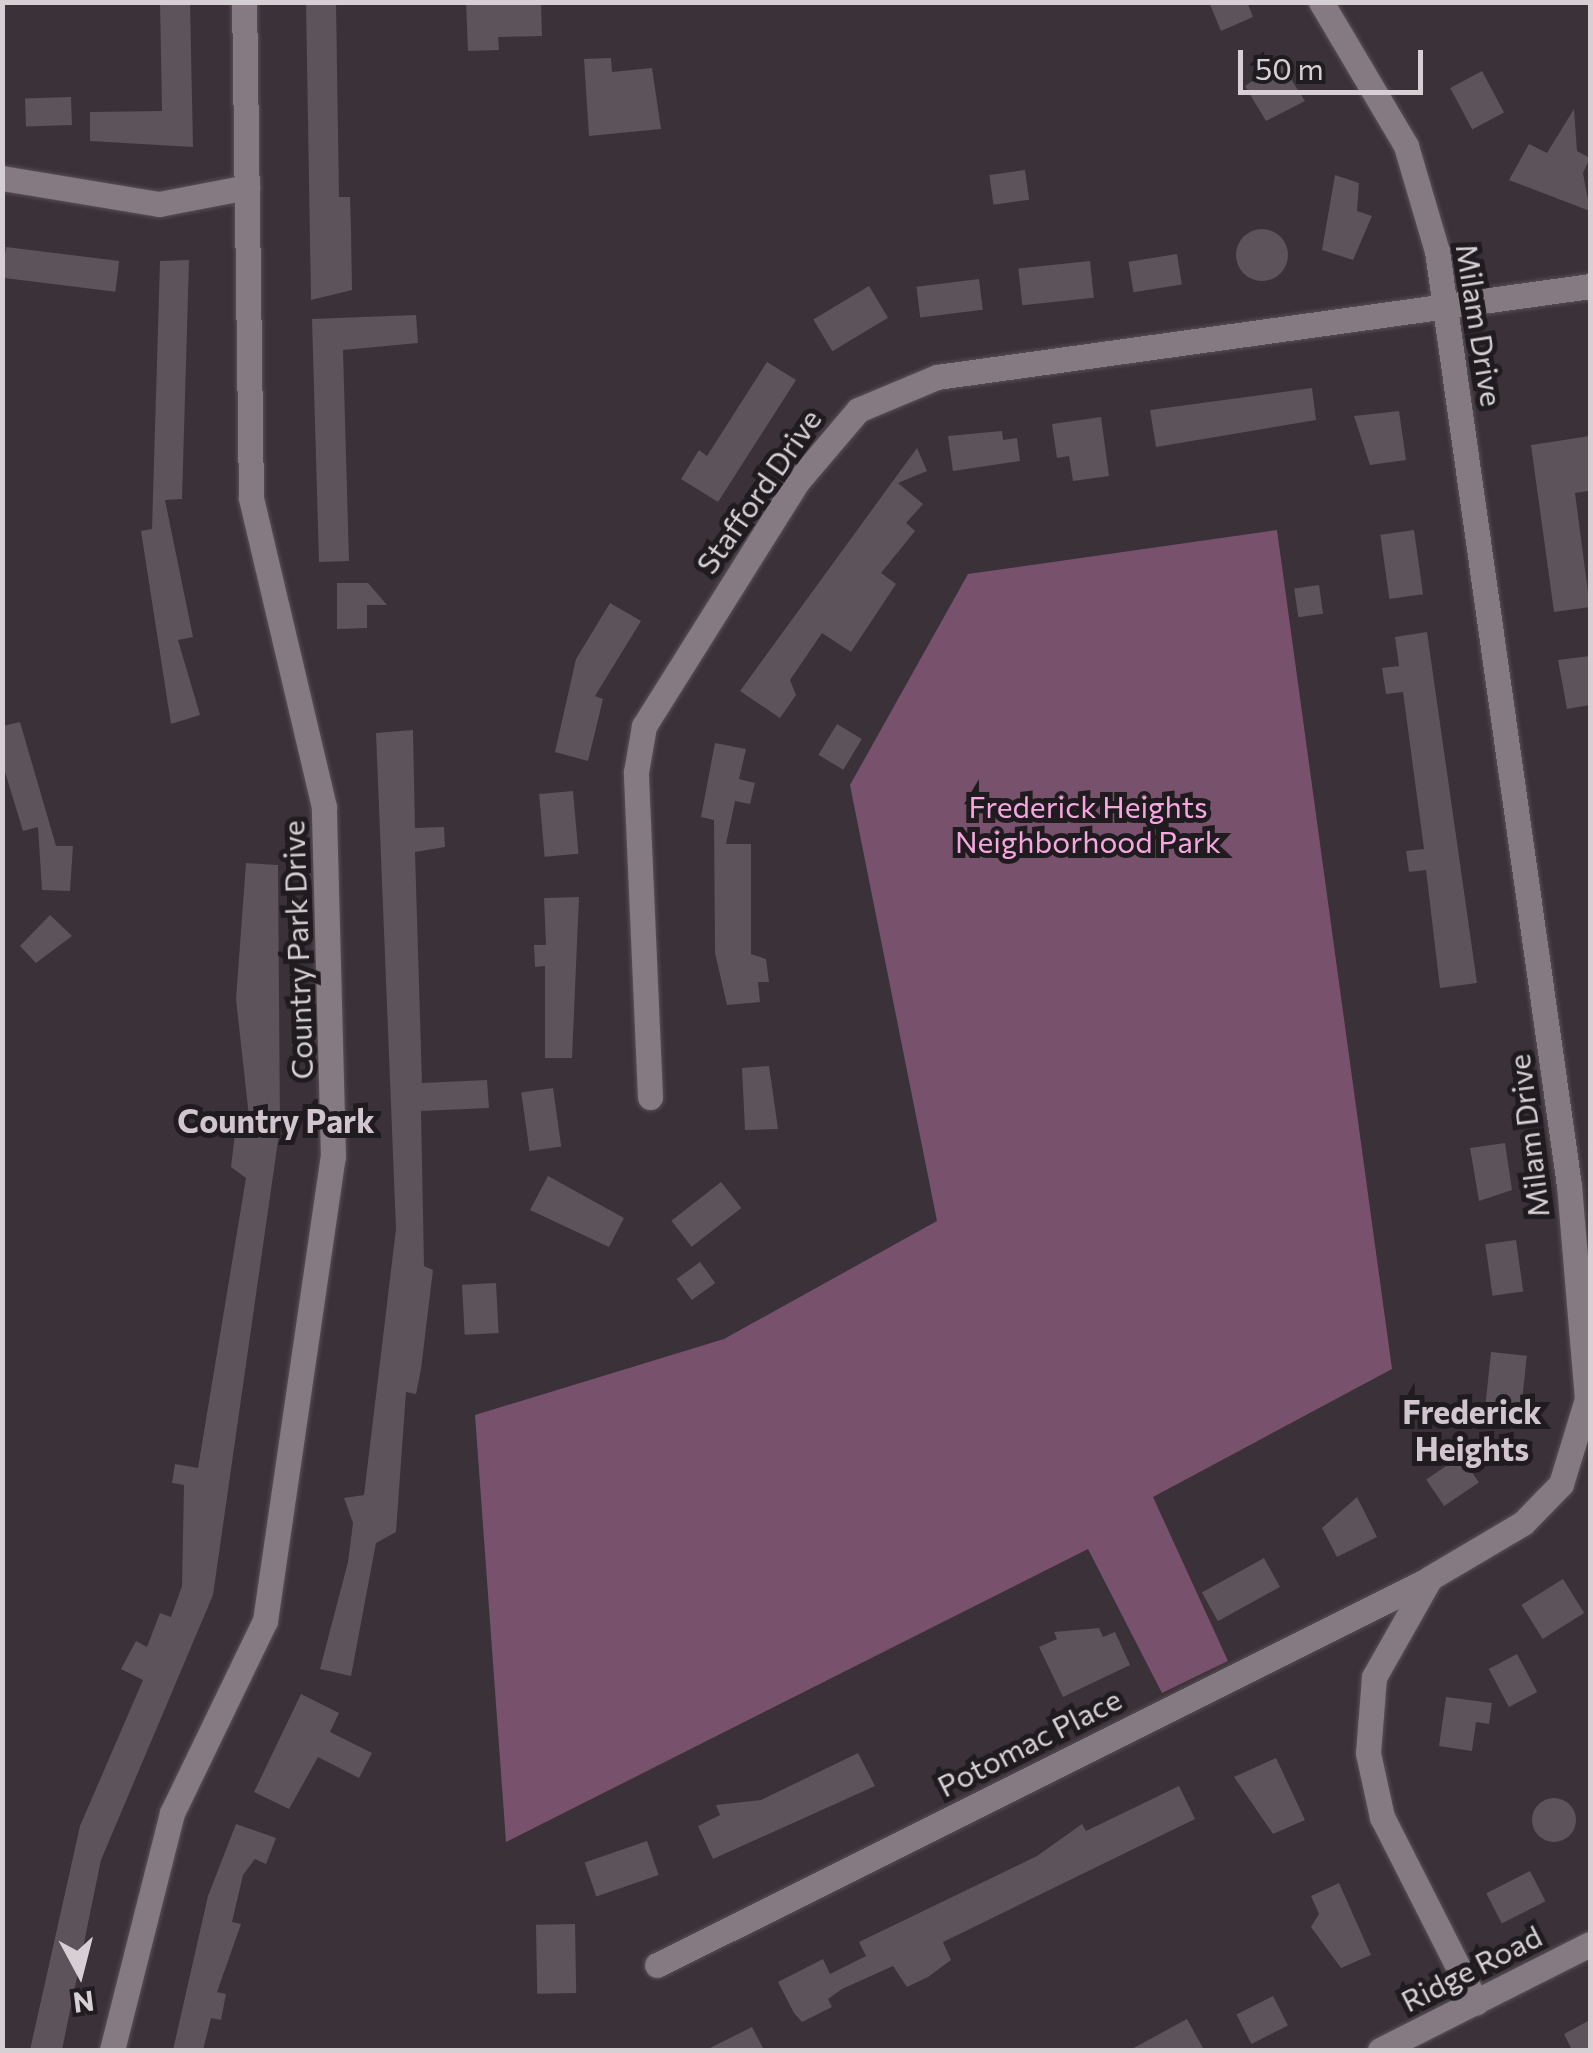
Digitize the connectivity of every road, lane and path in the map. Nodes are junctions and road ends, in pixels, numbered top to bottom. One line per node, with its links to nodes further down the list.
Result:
1 (244, 2): 4 (street, Country Park Drive)
2 (1321, 2): 6 (street, Milam Drive)
3 (2, 178): 4 (street)
4 (247, 187): 12 (street, Country Park Drive)
5 (1590, 286): 6 (street, Stafford Drive)
6 (1446, 307): 7 (street, Stafford Drive); 8 (street, Milam Drive)
7 (650, 1096)
8 (1430, 1578): 10 (street, Potomac Place); 11 (street, Milam Drive)
9 (1590, 1944): 11 (street, Ridge Road)
10 (657, 1965)
11 (1476, 2002): 13 (street, Ridge Road)
12 (112, 2050)
13 (1380, 2050)

